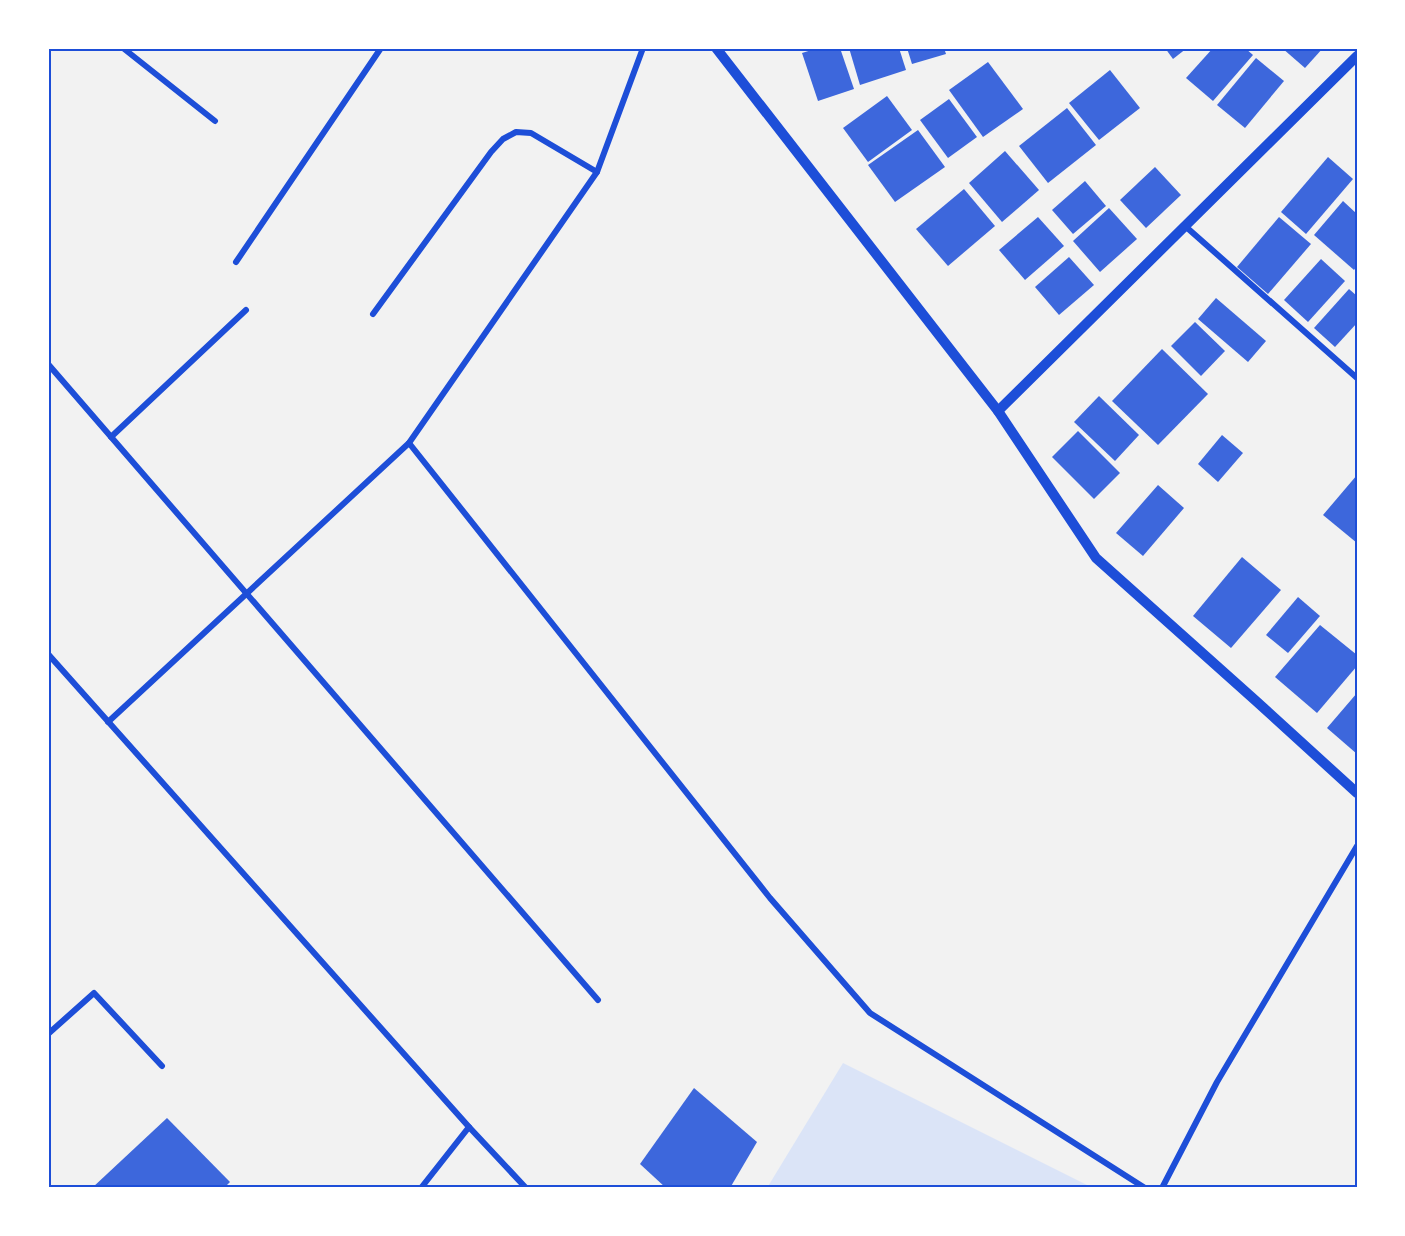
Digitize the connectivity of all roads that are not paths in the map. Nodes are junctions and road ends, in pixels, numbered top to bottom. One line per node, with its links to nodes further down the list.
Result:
1 (123, 48): 6 (street)
2 (381, 48): 9 (street)
3 (643, 48): 7 (street)
4 (716, 48): 14 (street)
5 (1357, 56): 8 (street)
6 (215, 121)
7 (597, 172): 11 (street); 16 (street)
8 (1185, 226): 13 (street); 14 (street)
9 (236, 262)
10 (246, 310): 15 (street)
11 (373, 314)
12 (48, 364): 15 (street)
13 (1357, 378)
14 (998, 411): 20 (street)
15 (111, 437): 17 (street)
16 (409, 443): 17 (street); 28 (street)
17 (246, 594): 19 (street); 22 (street)
18 (48, 654): 19 (street)
19 (108, 722): 25 (street)
20 (1357, 793)
21 (1357, 846): 29 (street)
22 (598, 1000)
23 (48, 1034): 24 (street)
24 (162, 1066)
25 (469, 1127): 26 (street); 27 (street)
26 (421, 1188)
27 (526, 1188)
28 (1145, 1188)
29 (1162, 1188)

